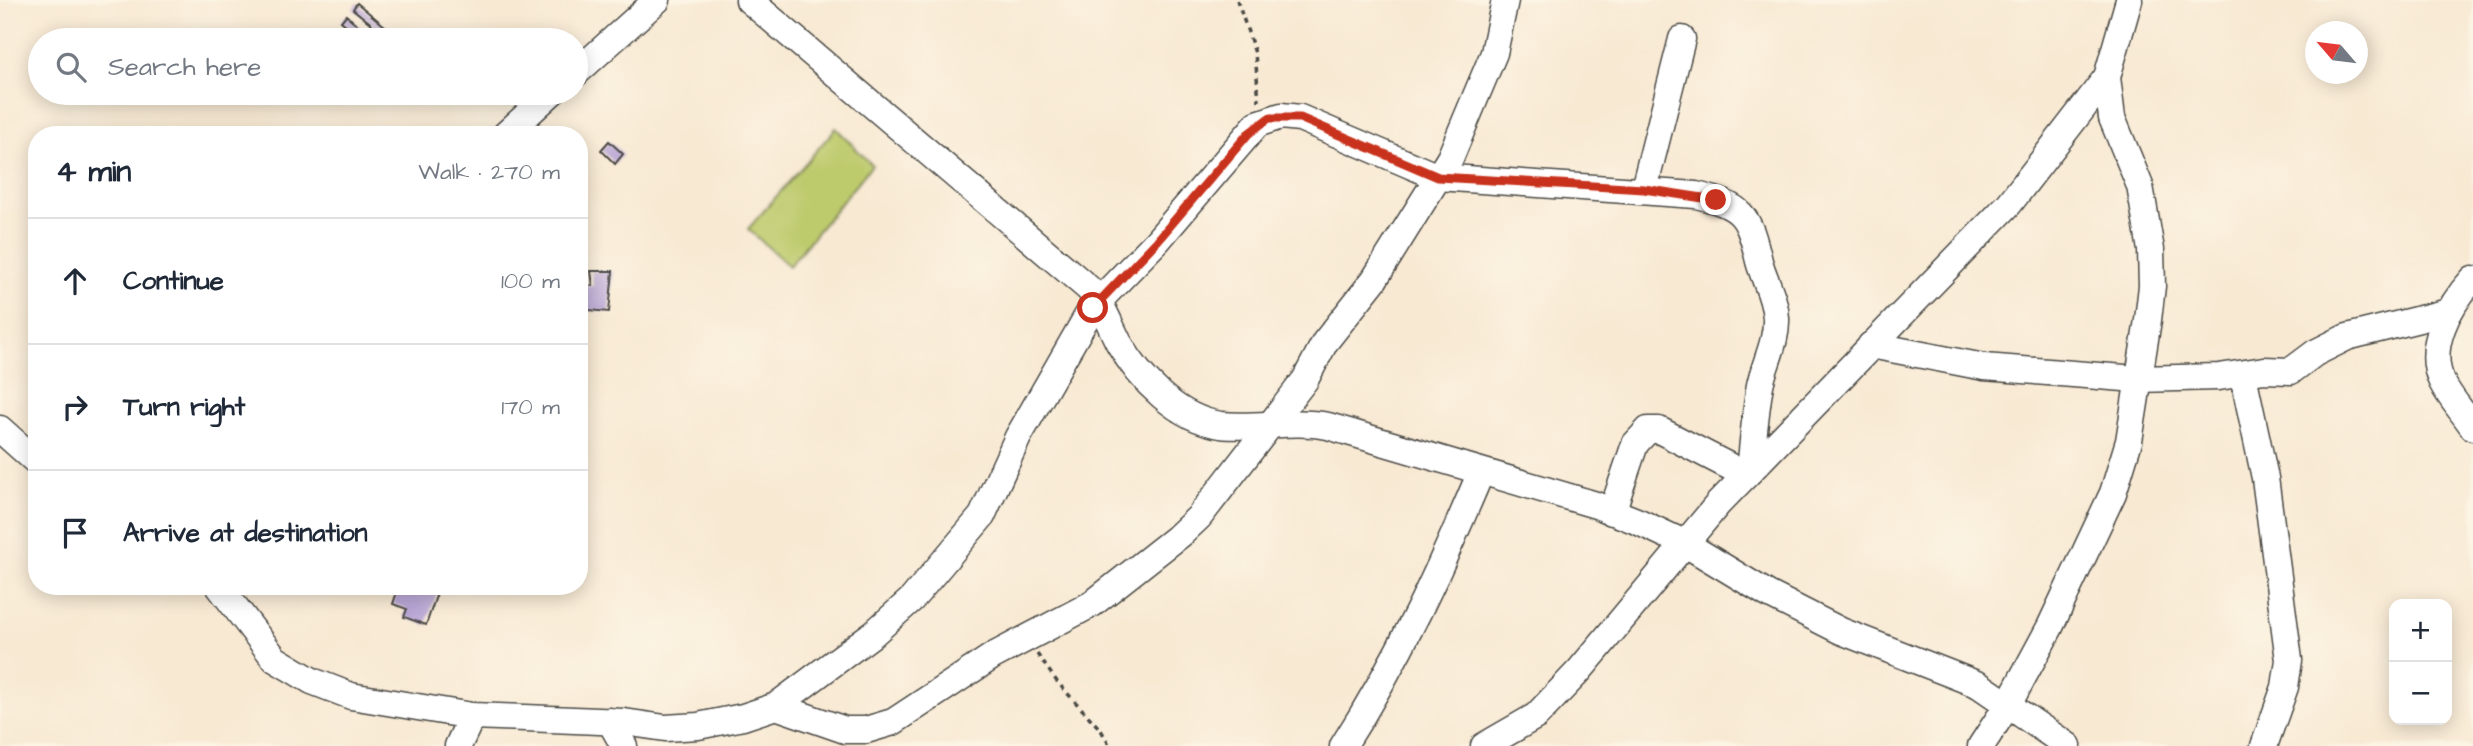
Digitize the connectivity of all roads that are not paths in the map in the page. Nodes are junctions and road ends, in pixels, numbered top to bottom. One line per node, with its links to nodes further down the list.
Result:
1 (657, 0): 6 (street)
2 (749, 0): 13 (street)
3 (1505, 0): 10 (street)
4 (2129, 0): 7 (street)
5 (1682, 39): 11 (street)
6 (588, 62)
7 (2107, 77): 15 (street); 17 (street)
8 (538, 105): 9 (street)
9 (515, 126)
10 (1438, 177): 11 (street); 13 (street); 18 (street)
11 (1644, 189): 23 (street)
12 (2473, 279): 14 (street)
13 (1100, 301): 18 (street); 28 (street)
14 (2448, 312): 16 (street); 19 (street)
15 (1871, 345): 17 (street); 23 (street)
16 (2243, 375): 17 (street); 39 (street)
17 (2137, 379): 27 (street)
18 (1270, 424): 22 (street); 28 (street)
19 (2473, 427)
20 (0, 429): 21 (street)
21 (28, 454)
22 (1481, 472): 24 (street); 34 (street)
23 (1748, 473): 24 (street); 25 (street)
24 (1612, 512): 25 (street)
25 (1685, 543): 27 (street); 30 (street)
26 (225, 595): 29 (street)
27 (2009, 704): 37 (street); 38 (street)
28 (776, 706): 31 (street)
29 (472, 716): 31 (street); 32 (street)
30 (1536, 716): 35 (street); 36 (street)
31 (610, 722): 33 (street)
32 (458, 746)
33 (624, 746)
34 (1343, 746)
35 (1483, 746)
36 (1518, 746)
37 (1980, 746)
38 (2068, 746)
39 (2264, 746)

